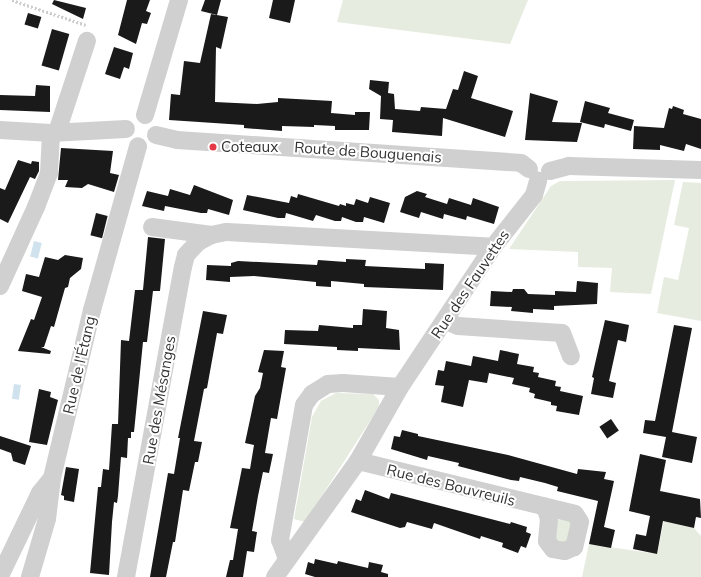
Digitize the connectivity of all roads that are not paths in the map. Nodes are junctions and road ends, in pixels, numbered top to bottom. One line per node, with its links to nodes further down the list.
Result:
1 (179, 0): 3 (street)
2 (87, 41): 6 (street)
3 (145, 115): 4 (street); 7 (street)
4 (126, 129): 6 (street); 8 (street)
5 (0, 130): 6 (street)
6 (54, 132): 14 (street)
7 (156, 135): 8 (street); 10 (street, Route de Bouguenais)
8 (138, 146): 19 (street, Rue de l'Étang)
9 (701, 170): 10 (street)
10 (539, 174): 13 (street, Rue des Fauvettes)
11 (152, 227): 12 (street, Rue des Mésanges)
12 (211, 235): 13 (street, Rue des Mésanges); 24 (street, Rue des Mésanges)
13 (493, 247): 15 (street, Rue des Fauvettes)
14 (0, 286)
15 (446, 321): 16 (street); 17 (street, Rue des Fauvettes)
16 (571, 356)
17 (400, 387): 18 (street, Rue des Fauvettes); 21 (street)
18 (358, 460): 20 (street, Rue des Bouvreuils); 21 (street, Rue des Fauvettes)
19 (52, 478): 22 (street, Rue de l'Étang); 23 (street)
20 (545, 507)
21 (286, 560): 25 (street, Rue des Fauvettes)
22 (0, 576)
23 (30, 577)
24 (126, 577)
25 (276, 577)

